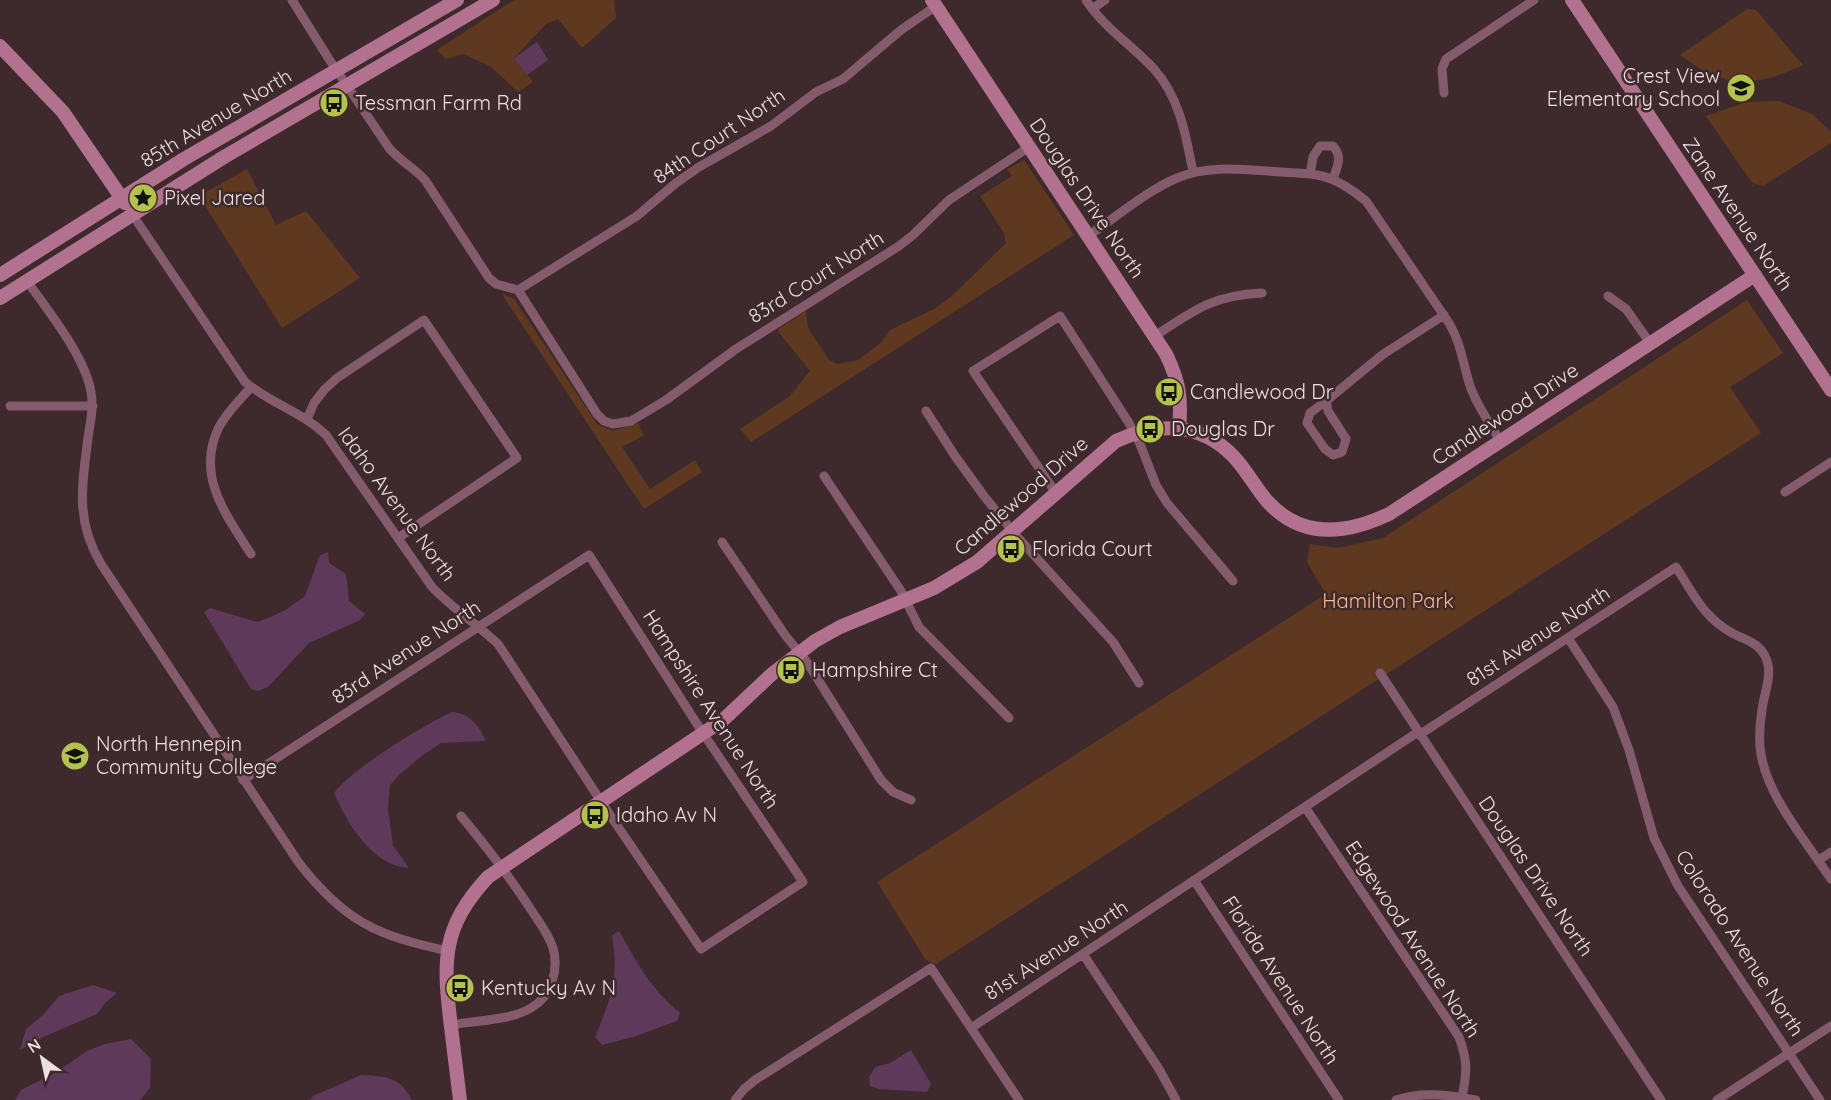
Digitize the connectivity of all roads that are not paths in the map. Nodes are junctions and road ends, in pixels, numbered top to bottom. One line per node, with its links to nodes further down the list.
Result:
1 (292, 0): 11 (street)
2 (457, 0): 11 (street, 85th Avenue North)
3 (493, 0): 12 (street, 85th Avenue North)
4 (1086, 0): 9 (street)
5 (1105, 0): 9 (street)
6 (1534, 0): 13 (street)
7 (1572, 0): 22 (street, Zane Avenue North)
8 (934, 3): 14 (street, Douglas Drive North); 24 (street, 84th Court North)
9 (1092, 9): 15 (street)
10 (0, 46): 18 (street)
11 (336, 70): 12 (street); 18 (street, 85th Avenue North)
12 (347, 85): 19 (street, 85th Avenue North); 24 (street)
13 (1444, 93)
14 (1029, 147): 20 (street, Douglas Drive North); 24 (street, 83rd Court North)
15 (1193, 172): 16 (street); 20 (street)
16 (1310, 174): 17 (street); 17 (street)
17 (1333, 180): 28 (street)
18 (121, 198): 19 (street); 21 (street, 85th Avenue North)
19 (132, 214): 23 (street, 85th Avenue North); 31 (street, Idaho Avenue North)
20 (1088, 236): 29 (street, Douglas Drive North)
21 (0, 275)
22 (1755, 275): 30 (street, Candlewood Drive); 32 (street, Zane Avenue North)
23 (27, 281): 27 (street, 85th Avenue North); 35 (street)
24 (518, 290)
25 (1262, 293): 29 (street)
26 (1608, 296): 30 (street)
27 (0, 298)
28 (1444, 315): 33 (street); 40 (street)
29 (1155, 336): 38 (street, Douglas Drive North)
30 (1650, 343): 40 (street, Candlewood Drive)
31 (251, 387): 37 (street, Idaho Avenue North); 48 (street)
32 (1831, 390)
33 (1326, 401): 33 (street)
34 (10, 406): 35 (street)
35 (93, 406): 60 (street)
36 (926, 411): 45 (street)
37 (307, 419): 46 (street, Idaho Avenue North); 46 (street)
38 (1179, 429): 39 (street, Candlewood Drive); 40 (street, Candlewood Drive)
39 (1134, 433): 44 (street, Candlewood Drive); 44 (street); 50 (street)
40 (1500, 441)
41 (1831, 462): 43 (street)
42 (824, 476): 51 (street)
43 (1785, 492)
44 (1056, 493): 45 (street, Candlewood Drive)
45 (1013, 532): 51 (street, Candlewood Drive); 56 (street)
46 (398, 538): 52 (street, Idaho Avenue North)
47 (722, 542): 54 (street)
48 (251, 554)
49 (589, 555): 52 (street, 83rd Avenue North); 58 (street, Hampshire Avenue North)
50 (1233, 581)
51 (906, 601): 54 (street, Candlewood Drive); 57 (street)
52 (478, 627): 60 (street, 83rd Avenue North); 62 (street, Idaho Avenue North)
53 (1568, 638): 59 (street, 81st Avenue North); 66 (street, 81st Avenue North); 76 (street, Colorado Avenue North)
54 (799, 652): 58 (street, Candlewood Drive); 61 (street)
55 (1380, 673): 59 (street, Douglas Drive North)
56 (1139, 683)
57 (1009, 718)
58 (704, 733): 62 (street, Candlewood Drive); 70 (street, Hampshire Avenue North)
59 (1419, 734): 63 (street, 81st Avenue North); 85 (street, Douglas Drive North)
60 (243, 780): 71 (street)
61 (910, 800)
62 (601, 801): 67 (street, Candlewood Drive); 70 (street, Idaho Avenue North)
63 (1305, 807): 69 (street, 81st Avenue North); 77 (street, Edgewood Avenue North)
64 (461, 816): 67 (street)
65 (1831, 852): 66 (street)
66 (1819, 860): 68 (street)
67 (502, 866): 71 (street, Candlewood Drive); 73 (street)
68 (1831, 879)
69 (1194, 880): 72 (street, 81st Avenue North); 82 (street, Florida Avenue North)
70 (701, 949)
71 (448, 951): 73 (street, Candlewood Drive)
72 (1083, 954): 75 (street, 81st Avenue North); 81 (street)
73 (451, 1025): 78 (street, Candlewood Drive)
74 (1831, 1026): 76 (street)
75 (971, 1028): 79 (street); 80 (street)
76 (1789, 1053): 86 (street); 87 (street, Colorado Avenue North)
77 (1461, 1097): 83 (street); 84 (street)
78 (460, 1100)
79 (735, 1100)
80 (1019, 1100)
81 (1176, 1100)
82 (1339, 1100)
83 (1396, 1100)
84 (1476, 1100)
85 (1661, 1100)
86 (1718, 1100)
87 (1820, 1100)

